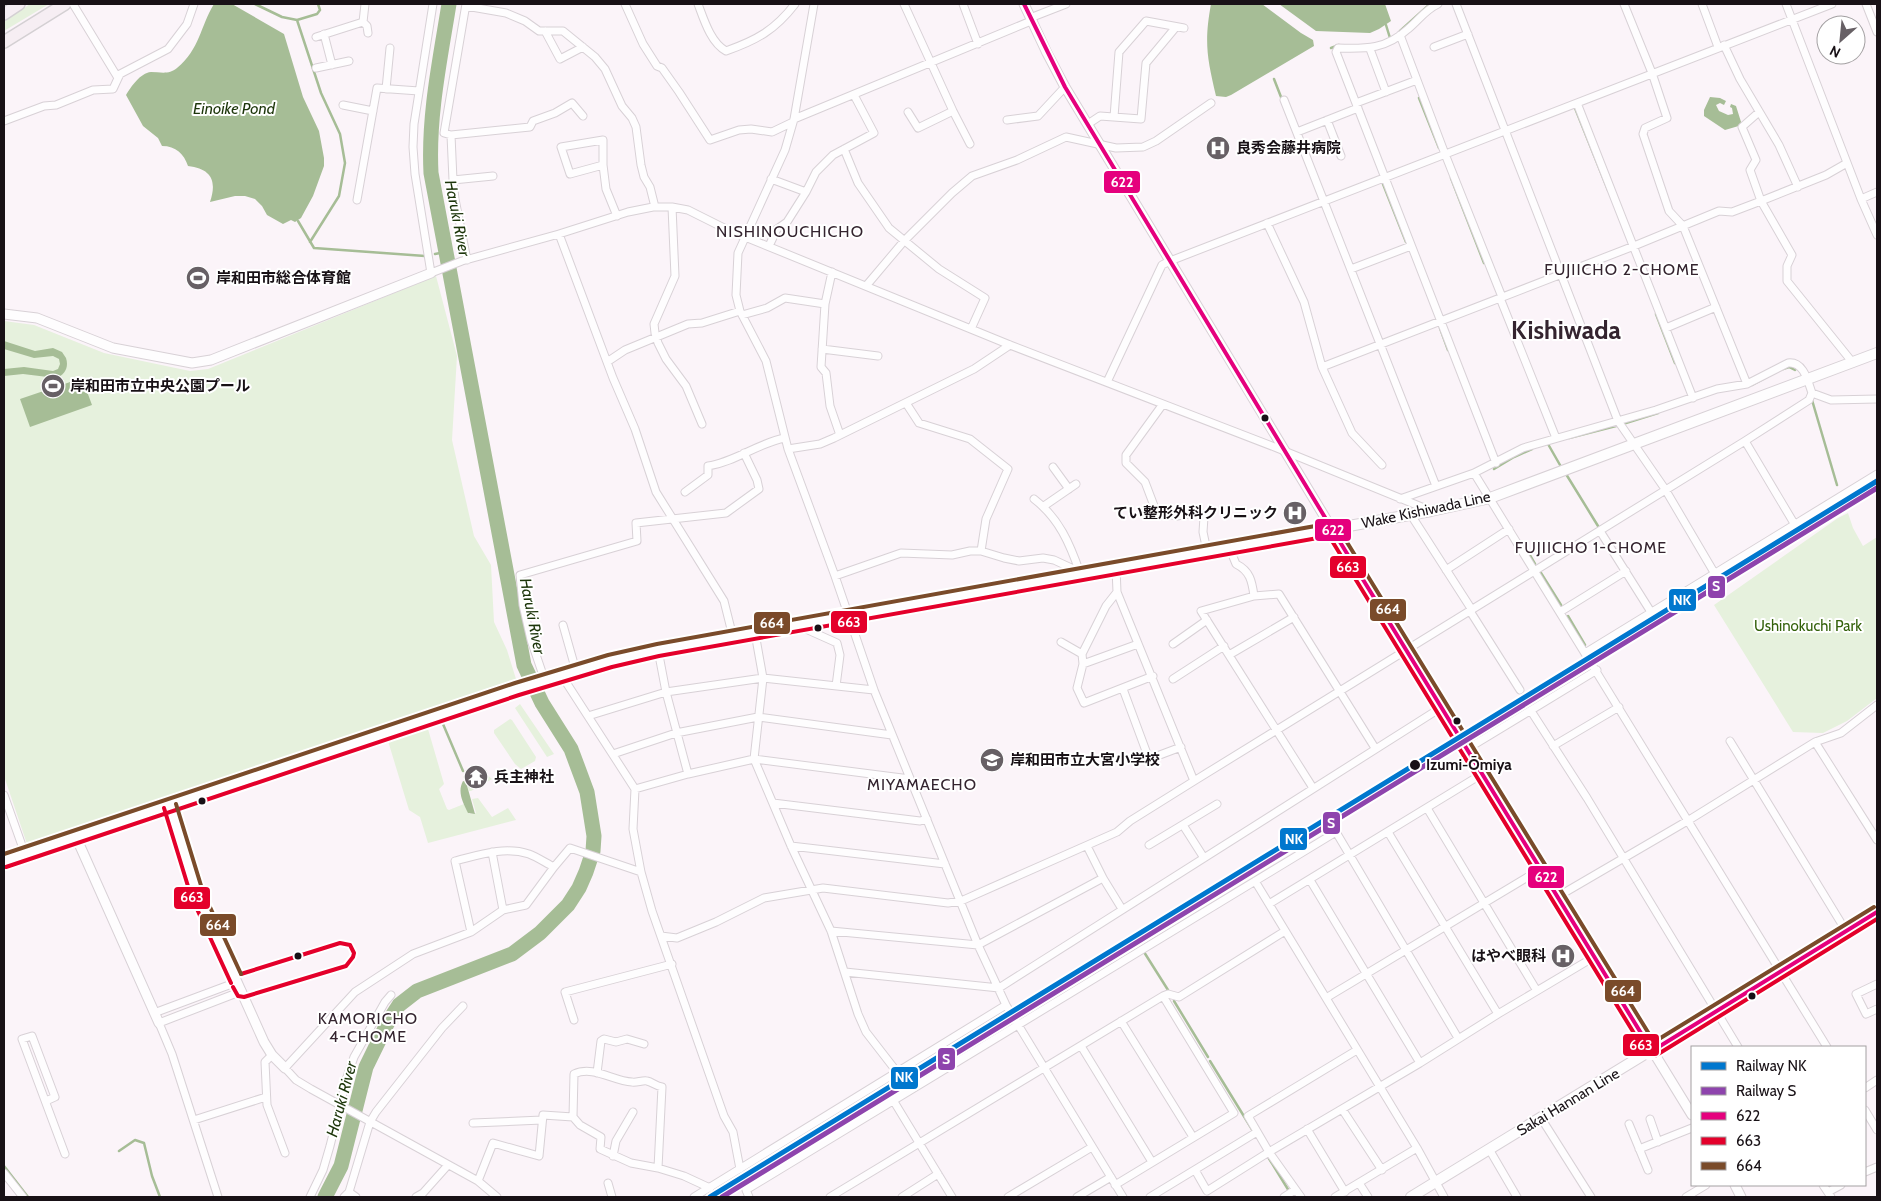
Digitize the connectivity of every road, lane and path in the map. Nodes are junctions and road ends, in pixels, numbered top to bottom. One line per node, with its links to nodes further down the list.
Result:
1 (19, 4): 23 (highway)
2 (65, 4): 34 (highway)
3 (73, 4): 46 (street)
4 (194, 4): 46 (street)
5 (365, 4): 26 (street)
6 (433, 4): 50 (street)
7 (625, 4): 64 (street)
8 (698, 4): 9 (street)
9 (795, 4)
10 (814, 4): 64 (street)
11 (904, 4): 42 (street)
12 (963, 4): 35 (street)
13 (1024, 4): 25 (street)
14 (1066, 4): 25 (street)
15 (1438, 4): 32 (street)
16 (1456, 4): 31 (street)
17 (1624, 4): 45 (street)
18 (1702, 4): 36 (street)
19 (1786, 4): 24 (street)
20 (1832, 4): 24 (street)
21 (1866, 4): 28 (street)
22 (466, 5): 27 (street); 71 (street)
23 (4, 14)
24 (1792, 18): 36 (street); 77 (street)
25 (1030, 20): 35 (street); 48 (street)
26 (363, 22): 29 (street); 30 (street)
27 (545, 31): 37 (street); 37 (street)
28 (1877, 32)
29 (368, 33)
30 (324, 34): 33 (street); 43 (street)
31 (1468, 34): 38 (street); 69 (street)
32 (1400, 35): 40 (street); 47 (street)
33 (316, 37)
34 (4, 42)
35 (978, 44): 42 (street)
36 (1721, 46): 45 (street); 61 (street)
37 (584, 47): 91 (street)
38 (1434, 47)
39 (390, 48): 49 (street)
40 (1370, 48): 51 (street); 57 (street)
41 (349, 61): 43 (street)
42 (932, 64): 52 (street); 59 (street)
43 (332, 65): 44 (street)
44 (316, 68)
45 (1652, 73): 55 (street); 94 (street)
46 (118, 78): 67 (street)
47 (1417, 80): 51 (street); 75 (street)
48 (1065, 87): 65 (street); 68 (street)
49 (386, 89): 50 (street); 58 (street)
50 (419, 91): 106 (street)
51 (1386, 92): 57 (street)
52 (854, 95): 64 (street); 74 (street)
53 (1284, 100): 70 (street)
54 (1211, 103): 73 (street)
55 (1577, 103): 69 (street); 101 (street)
56 (343, 105): 58 (street)
57 (1357, 106): 66 (street); 80 (street)
58 (373, 110): 87 (street)
59 (952, 111): 60 (street); 72 (street)
60 (908, 112)
61 (1759, 112): 83 (street); 89 (street)
62 (583, 116): 71 (street)
63 (1114, 117): 63 (street); 68 (street)
64 (794, 120): 81 (street)
65 (1007, 120)
66 (1327, 120): 70 (street); 76 (street)
67 (4, 122)
68 (1088, 124): 73 (street)
69 (1505, 131): 75 (street); 107 (street)
70 (1297, 132): 88 (street)
71 (451, 135): 82 (street)
72 (970, 144)
73 (1100, 144): 98 (street); 102 (street)
74 (844, 149): 84 (street); 98 (street)
75 (1445, 154): 80 (street); 109 (street)
76 (1342, 156)
77 (1847, 163): 83 (street); 86 (street)
78 (602, 165): 78 (street); 92 (street)
79 (493, 176): 82 (street)
80 (1384, 176): 88 (street); 100 (street)
81 (771, 179): 84 (street); 97 (street)
82 (453, 180): 103 (street)
83 (1798, 187): 89 (street)
84 (806, 192): 99 (street)
85 (1877, 192): 86 (street)
86 (1861, 198): 96 (street)
87 (357, 200)
88 (1324, 201): 93 (street); 104 (street)
89 (1762, 202): 94 (street); 124 (street)
90 (672, 206): 91 (street); 97 (street); 117 (street)
91 (655, 207): 92 (street)
92 (618, 216): 95 (street)
93 (1267, 223): 102 (street); 125 (street)
94 (1683, 226): 101 (street); 111 (street)
95 (559, 234): 103 (street); 123 (street)
96 (1877, 236)
97 (746, 237): 99 (street); 112 (street)
98 (904, 241): 108 (street); 116 (street)
99 (769, 246): 105 (street)
100 (1411, 246): 104 (street); 114 (street)
101 (1634, 246): 107 (street); 115 (street)
102 (1170, 260): 127 (street); 142 (street)
103 (464, 261): 106 (street)
104 (1351, 269): 119 (street)
105 (832, 272): 108 (street); 110 (street)
106 (433, 273): 113 (street)
107 (1560, 273): 109 (street); 134 (street)
108 (866, 286): 116 (street)
109 (1501, 297): 114 (street); 138 (street)
110 (825, 304): 112 (street); 120 (street)
111 (1716, 307): 115 (street); 128 (street)
112 (741, 313): 117 (street); 137 (street)
113 (4, 314)
114 (1441, 321): 119 (street); 144 (street)
115 (1666, 328): 130 (street)
116 (971, 329): 118 (street)
117 (656, 338): 123 (street); 135 (street)
118 (1010, 344): 127 (street); 132 (street)
119 (1380, 345): 125 (street); 150 (street)
120 (822, 349): 122 (street); 136 (street)
121 (1877, 353): 124 (main road, Wake Kishiwada Line)
122 (878, 356)
123 (607, 362): 160 (street)
124 (1853, 362): 126 (main road, Wake Kishiwada Line)
125 (1322, 367): 145 (street)
126 (1807, 380): 128 (street); 129 (street); 140 (main road, Wake Kishiwada Line)
127 (1107, 382): 133 (street)
128 (1747, 384): 130 (street)
129 (1812, 394): 131 (street); 139 (street)
130 (1692, 398): 134 (street)
131 (1877, 399)
132 (906, 402): 136 (street); 166 (street)
133 (1163, 404): 142 (street); 167 (street)
134 (1618, 421): 138 (street); 140 (street)
135 (702, 424)
136 (840, 435): 141 (street)
137 (786, 438): 141 (street); 143 (street)
138 (1556, 438): 144 (street)
139 (1745, 441): 152 (street); 161 (street)
140 (1634, 443): 152 (street); 154 (main road, Wake Kishiwada Line)
141 (788, 449): 174 (street)
142 (1286, 452): 156 (street); 162 (street)
143 (744, 453): 153 (street); 160 (street)
144 (1496, 463): 147 (street)
145 (1382, 465)
146 (1053, 467): 151 (street)
147 (1474, 473): 150 (street); 154 (street)
148 (1877, 474): 161 (street)
149 (1076, 484): 151 (street)
150 (1436, 486): 156 (street)
151 (1069, 489): 157 (street)
152 (1665, 489): 164 (street); 173 (street)
153 (685, 492)
154 (1490, 498): 158 (main road, Wake Kishiwada Line); 163 (street)
155 (1034, 499): 157 (street)
156 (1400, 499): 158 (street)
157 (1044, 506): 172 (street)
158 (1431, 511): 159 (main road, Wake Kishiwada Line)
159 (1411, 514): 162 (main road, Wake Kishiwada Line); 169 (street)
160 (673, 519): 186 (street); 203 (street)
161 (1795, 525): 173 (street)
162 (1332, 528): 165 (main road, Wake Kishiwada Line); 192 (street)
163 (1509, 529): 169 (street); 170 (street)
164 (1600, 531): 170 (street); 171 (street)
165 (1229, 547): 167 (main road, Wake Kishiwada Line); 176 (street)
166 (981, 551): 172 (street); 174 (street)
167 (1207, 551): 168 (main road, Wake Kishiwada Line)
168 (1116, 568): 172 (main road, Wake Kishiwada Line); 175 (street)
169 (1446, 570): 177 (street)
170 (1535, 571): 177 (street); 178 (street)
171 (1626, 571): 178 (street); 179 (street)
172 (1080, 573): 180 (main road, Wake Kishiwada Line)
173 (1715, 574): 179 (street)
174 (835, 576): 180 (street)
175 (1117, 592): 188 (street); 194 (street)
176 (1254, 596): 181 (street); 182 (street)
177 (1471, 610): 192 (street); 207 (street)
178 (1560, 612): 193 (street)
179 (1651, 612): 193 (street)
180 (849, 617): 184 (main road, Wake Kishiwada Line); 206 (street)
181 (1294, 617): 195 (street); 209 (street)
182 (1207, 620): 189 (street); 190 (street)
183 (563, 624): 198 (street)
184 (798, 626): 185 (main road, Wake Kishiwada Line); 204 (street)
185 (755, 633): 186 (main road, Wake Kishiwada Line); 201 (street)
186 (733, 637): 191 (main road, Wake Kishiwada Line)
187 (1061, 642): 194 (street)
188 (1138, 644): 196 (street); 200 (street)
189 (1173, 644)
190 (1224, 646): 195 (street); 202 (street)
191 (658, 650): 198 (main road, Wake Kishiwada Line); 208 (street)
192 (1406, 650): 209 (street); 211 (street)
193 (1585, 653): 197 (street)
194 (1082, 654): 196 (street)
195 (1229, 655): 216 (street)
196 (1083, 664): 205 (street)
197 (1597, 670): 212 (street); 213 (street)
198 (576, 671): 199 (main road, Wake Kishiwada Line)
199 (562, 676): 203 (main road, Wake Kishiwada Line); 214 (street)
200 (1153, 676): 205 (street); 222 (street)
201 (763, 678): 204 (street); 208 (street); 215 (street)
202 (1173, 679)
203 (544, 681): 237 (main road, Wake Kishiwada Line)
204 (836, 686): 206 (street)
205 (1123, 689): 222 (street)
206 (874, 690): 218 (street)
207 (1520, 690)
208 (666, 692): 214 (street); 217 (street)
209 (1340, 692): 216 (street); 223 (street)
210 (1877, 705): 220 (street)
211 (1442, 707): 223 (street); 224 (street)
212 (1619, 707): 221 (street); 240 (street)
213 (1531, 710): 221 (street); 224 (street)
214 (588, 716): 225 (street)
215 (758, 717): 217 (street); 218 (street); 226 (street)
216 (1277, 730): 231 (street); 232 (street)
217 (676, 733): 225 (street); 227 (street)
218 (892, 735): 229 (street)
219 (1730, 741): 230 (street)
220 (1816, 742): 230 (street); 244 (street)
221 (1554, 746): 252 (street)
222 (1181, 748): 231 (street)
223 (1375, 748): 232 (street)
224 (1467, 749): 228 (street)
225 (613, 754): 233 (street)
226 (754, 759): 227 (street); 229 (street); 235 (street)
227 (688, 774): 233 (street)
228 (1482, 774): 238 (street); 256 (street)
229 (910, 779): 239 (street)
230 (1754, 780): 240 (street); 272 (street)
231 (1194, 781): 247 (street)
232 (1313, 788): 251 (street)
233 (634, 789): 257 (street)
234 (4, 795): 249 (street)
235 (773, 803): 239 (street); 246 (street)
236 (1217, 804): 241 (street)
237 (170, 806): 243 (main road, Wake Kishiwada Line); 283 (street)
238 (1428, 808): 242 (street); 264 (street)
239 (928, 820): 254 (street)
240 (1689, 820): 252 (street); 279 (street)
241 (1182, 825): 245 (street); 251 (street)
242 (1388, 832): 250 (street); 269 (street)
243 (76, 837): 249 (main road, Wake Kishiwada Line); 293 (street)
244 (1877, 840)
245 (1149, 845)
246 (791, 846): 254 (street); 261 (street)
247 (1087, 846): 258 (street); 263 (street)
248 (492, 852): 255 (street); 267 (street); 273 (street)
249 (25, 854): 253 (main road, Wake Kishiwada Line)
250 (1350, 855): 259 (street); 260 (street); 276 (street)
251 (1204, 858): 266 (street)
252 (1623, 859): 262 (street); 292 (street)
253 (4, 861)
254 (945, 864): 263 (street)
255 (554, 867): 257 (street); 267 (street)
256 (1541, 869): 262 (street); 264 (street)
257 (640, 872): 274 (street)
258 (1103, 878): 266 (street); 275 (street)
259 (1310, 880): 265 (street); 281 (street)
260 (1255, 881): 265 (street); 298 (street)
261 (812, 890): 263 (street); 270 (street); 274 (street)
262 (1557, 897): 277 (street)
263 (961, 901): 275 (street)
264 (1484, 902): 269 (street); 285 (street)
265 (1269, 904): 271 (street)
266 (1122, 909): 284 (street)
267 (504, 910): 273 (street)
268 (1877, 912): 272 (main road, Sakai Hannan Line)
269 (1444, 926): 276 (street); 294 (street)
270 (831, 931): 275 (street); 280 (street)
271 (1285, 931): 287 (street); 288 (street)
272 (1846, 931): 279 (main road, Sakai Hannan Line)
273 (471, 932): 309 (street)
274 (661, 936): 278 (street)
275 (978, 945): 284 (street)
276 (1407, 949): 281 (street); 299 (street)
277 (1594, 957): 285 (street); 305 (street)
278 (672, 964): 295 (street); 349 (street)
279 (1781, 971): 292 (main road, Sakai Hannan Line); 303 (street)
280 (845, 972): 284 (street); 310 (street)
281 (1367, 973): 288 (street); 307 (street)
282 (1877, 984): 291 (street)
283 (240, 987): 293 (street); 297 (street); 306 (street)
284 (999, 988): 289 (street)
285 (1537, 991): 294 (street)
286 (392, 995): 318 (street)
287 (1163, 996): 296 (street); 335 (street)
288 (1326, 998): 304 (street)
289 (1006, 1005): 298 (street); 310 (street)
290 (463, 1006): 328 (street)
291 (1877, 1009)
292 (1716, 1011): 302 (street); 305 (main road, Sakai Hannan Line)
293 (154, 1013): 297 (street)
294 (1498, 1014): 299 (street)
295 (574, 1020)
296 (1121, 1021): 301 (street); 335 (street)
297 (159, 1023): 326 (street)
298 (1017, 1024): 308 (street); 316 (street)
299 (1458, 1038): 307 (street)
300 (644, 1044): 311 (street)
301 (1081, 1046): 308 (street); 346 (street)
302 (1737, 1046)
303 (1826, 1046)
304 (1357, 1050): 313 (street); 334 (street)
305 (1652, 1051): 322 (street); 324 (main road, Sakai Hannan Line)
306 (272, 1055): 309 (street); 315 (street)
307 (1420, 1063): 313 (street)
308 (1044, 1067): 337 (street); 338 (street)
309 (285, 1068): 318 (street)
310 (897, 1072): 349 (street)
311 (597, 1073): 323 (street); 348 (street)
312 (1877, 1080): 314 (street)
313 (1379, 1087): 319 (street); 339 (street)
314 (1866, 1087)
315 (266, 1097): 326 (street); 343 (street)
316 (893, 1100): 337 (street); 376 (street)
317 (46, 1101): 317 (street); 344 (street)
318 (341, 1106): 328 (street); 370 (street)
319 (1342, 1109): 332 (street); 351 (street)
320 (633, 1112): 345 (street)
321 (1866, 1112): 333 (street)
322 (1691, 1113)
323 (573, 1117): 327 (street); 345 (street)
324 (1541, 1118): 340 (main road, Sakai Hannan Line); 391 (street)
325 (1650, 1119): 336 (street)
326 (194, 1120): 369 (street)
327 (542, 1120): 329 (street); 356 (street)
328 (369, 1121): 347 (street); 366 (street)
329 (473, 1122)
330 (1629, 1124): 341 (street)
331 (1691, 1128): 336 (street)
332 (1307, 1129): 342 (street); 365 (street)
333 (1877, 1130)
334 (1257, 1132): 342 (street); 350 (street)
335 (1193, 1137): 346 (street)
336 (1658, 1142): 341 (street)
337 (920, 1144): 354 (street); 377 (street)
338 (1092, 1147): 355 (street); 380 (street)
339 (1416, 1148): 351 (street); 358 (street)
340 (1489, 1150): 358 (main road, Sakai Hannan Line); 390 (street)
341 (1639, 1150): 352 (street)
342 (1269, 1152): 350 (street); 364 (street)
343 (285, 1153)
344 (65, 1154)
345 (614, 1156): 348 (street)
346 (1152, 1162): 360 (street)
347 (448, 1165): 356 (street); 372 (street)
348 (658, 1168): 363 (street)
349 (740, 1169): 363 (street)
350 (1195, 1170): 383 (street)
351 (1382, 1170): 359 (street)
352 (1648, 1170)
353 (4, 1173): 368 (street)
354 (938, 1174): 378 (street); 379 (street)
355 (1110, 1177): 360 (street); 381 (street)
356 (478, 1181): 373 (street)
357 (608, 1182): 374 (street)
358 (1436, 1182): 388 (main road, Sakai Hannan Line); 389 (street)
359 (1359, 1183): 365 (street); 387 (street)
360 (1115, 1185): 382 (street)
361 (1704, 1186): 392 (street)
362 (1840, 1186): 367 (street)
363 (710, 1188): 375 (street)
364 (1296, 1190): 384 (street); 385 (street)
365 (1345, 1192): 386 (street)
366 (346, 1195): 371 (street)
367 (1829, 1195)
368 (24, 1197)
369 (218, 1197)
370 (310, 1197)
371 (356, 1197)
372 (416, 1197)
373 (497, 1197)
374 (612, 1197)
375 (694, 1197)
376 (749, 1197)
377 (830, 1197)
378 (902, 1197)
379 (952, 1197)
380 (1008, 1197)
381 (1077, 1197)
382 (1123, 1197)
383 (1150, 1197)
384 (1284, 1197)
385 (1301, 1197)
386 (1335, 1197)
387 (1368, 1197)
388 (1411, 1197)
389 (1444, 1197)
390 (1518, 1197)
391 (1591, 1197)
392 (1686, 1197)

